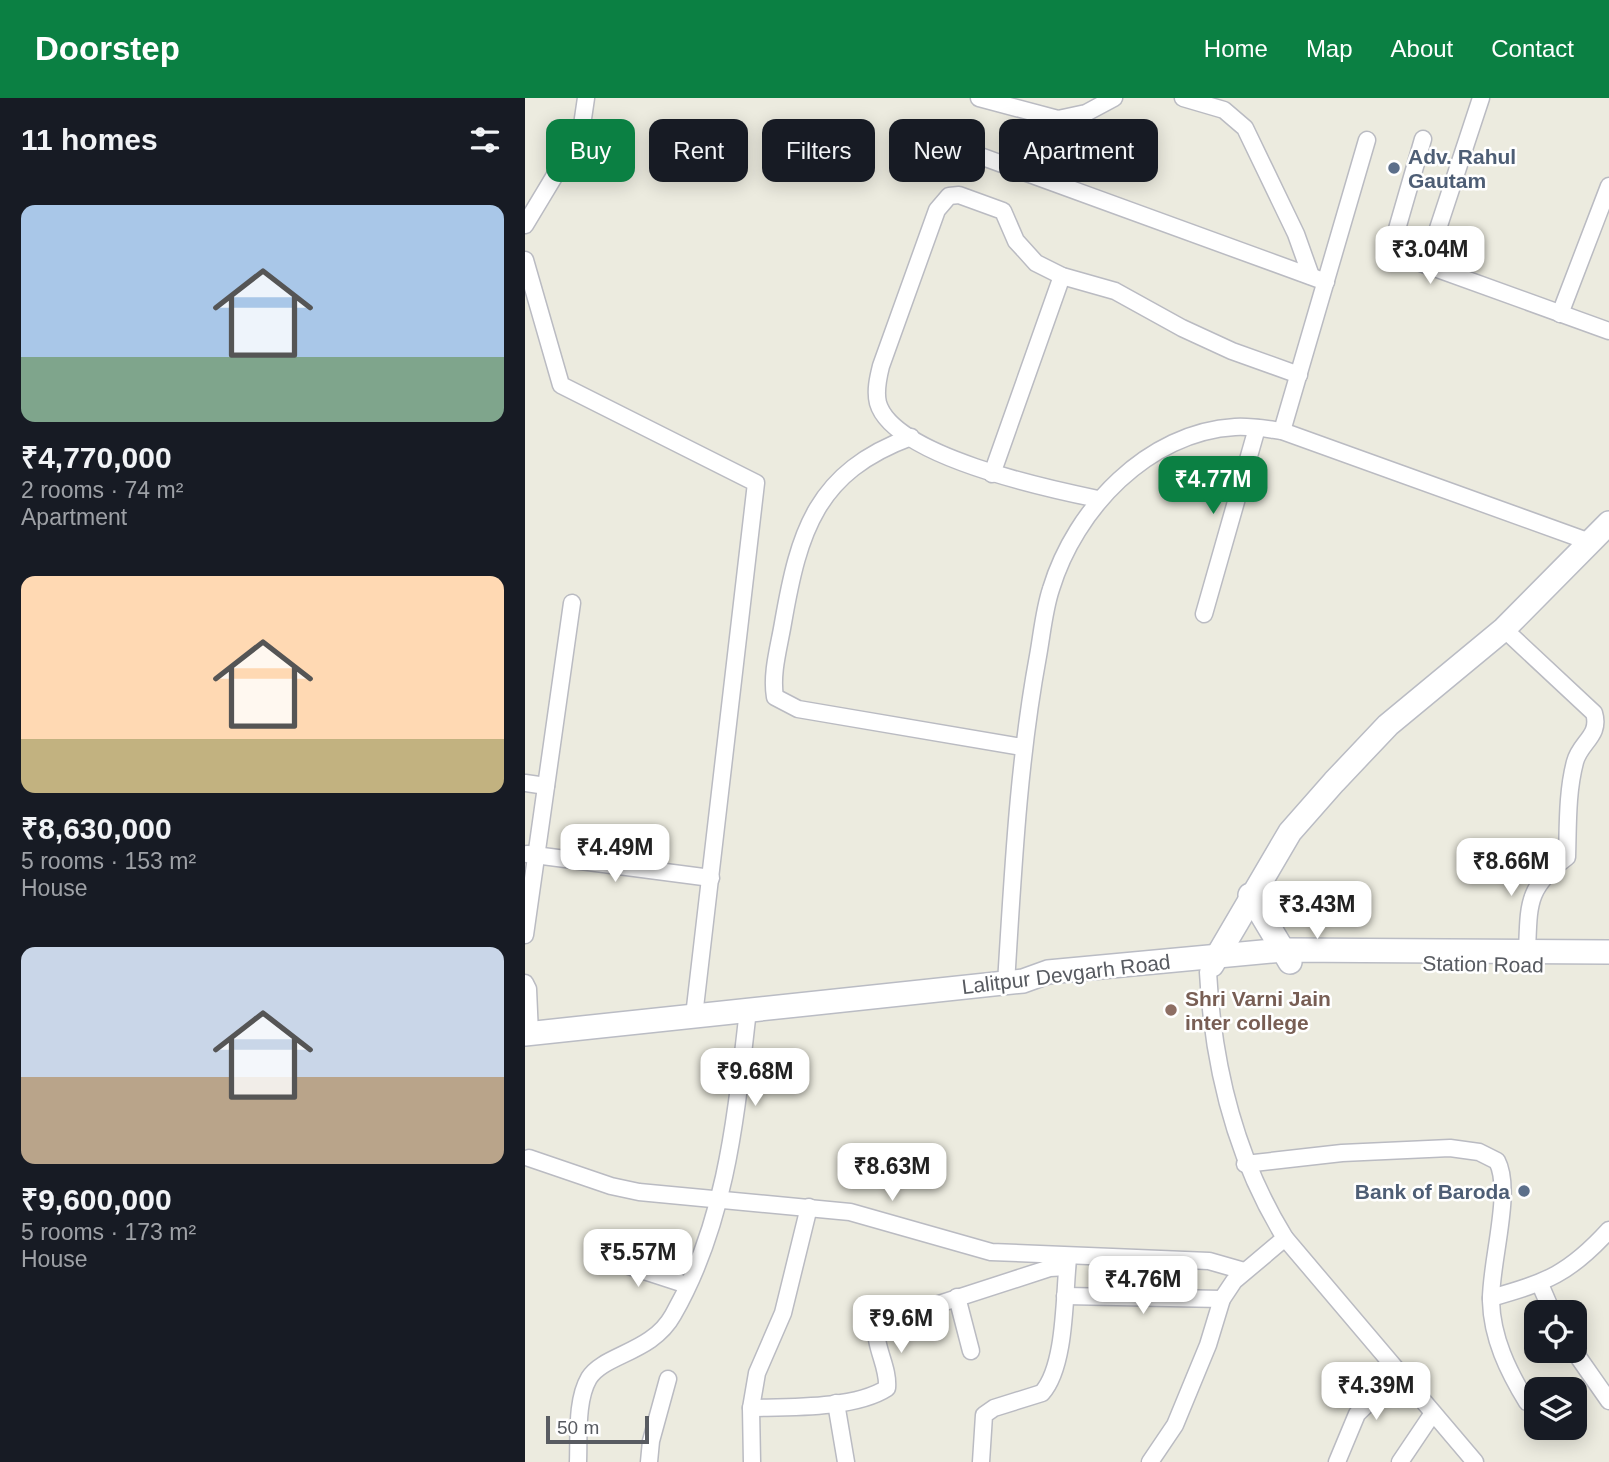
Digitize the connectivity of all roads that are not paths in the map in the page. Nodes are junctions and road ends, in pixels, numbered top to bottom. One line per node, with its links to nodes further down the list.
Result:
1 (586, 98): 10 (street)
2 (979, 98): 3 (street)
3 (1114, 98)
4 (1183, 98): 14 (street)
5 (1481, 98): 12 (street)
6 (1423, 139): 12 (street)
7 (1367, 140): 14 (street)
8 (985, 158): 14 (street)
9 (1609, 186): 15 (street)
10 (525, 225)
11 (525, 260): 32 (street)
12 (1426, 265): 15 (street)
13 (1062, 276): 17 (street); 20 (street); 21 (street)
14 (1318, 279): 17 (street)
15 (1560, 314): 16 (street)
16 (1609, 331)
17 (1299, 375): 19 (street)
18 (1257, 428): 19 (street); 22 (street); 26 (street)
19 (1282, 431): 24 (street)
20 (911, 437): 21 (street); 28 (street)
21 (992, 474): 22 (street)
22 (1098, 499): 28 (street)
23 (1609, 523): 24 (main road)
24 (1590, 542): 27 (main road)
25 (572, 603): 30 (street)
26 (1203, 614)
27 (1504, 629): 33 (main road); 35 (street)
28 (1022, 747): 40 (street)
29 (525, 783): 30 (street)
30 (546, 786): 31 (street)
31 (530, 854): 32 (street); 34 (street)
32 (711, 878): 43 (street)
33 (1250, 895): 37 (main road); 38 (main road)
34 (525, 935)
35 (1527, 952): 36 (main road, Lalitpur Devgarh Road); 37 (main road, Lalitpur Devgarh Road)
36 (1609, 952)
37 (1287, 957): 38 (main road, Lalitpur Devgarh Road); 39 (main road, Station Road)
38 (1213, 964): 40 (main road, Lalitpur Devgarh Road); 46 (street)
39 (1609, 964)
40 (1014, 982): 42 (main road, Lalitpur Devgarh Road)
41 (525, 983): 44 (street)
42 (748, 1010): 43 (main road, Lalitpur Devgarh Road); 47 (street)
43 (694, 1016): 44 (main road, Lalitpur Devgarh Road)
44 (527, 1034)
45 (529, 1158): 47 (street)
46 (1245, 1164): 50 (street); 58 (street)
47 (721, 1200): 48 (street); 55 (street)
48 (809, 1207): 52 (street); 68 (street)
49 (1607, 1237): 54 (street)
50 (1285, 1238): 53 (street); 63 (street)
51 (601, 1257): 55 (street)
52 (1068, 1262): 53 (street); 56 (street); 57 (street)
53 (1244, 1271): 59 (street)
54 (1540, 1284): 58 (street); 60 (street)
55 (687, 1285): 70 (street)
56 (1065, 1296): 59 (street); 74 (street)
57 (957, 1297): 61 (street); 67 (street)
58 (1491, 1298): 65 (street)
59 (1222, 1299): 75 (street)
60 (1547, 1300)
61 (971, 1351)
62 (1582, 1363): 66 (street)
63 (1399, 1373): 69 (street); 76 (street)
64 (668, 1380): 71 (street)
65 (1524, 1397)
66 (1609, 1401)
67 (836, 1403): 68 (street); 73 (street)
68 (751, 1408): 72 (street)
69 (1433, 1413): 77 (street); 78 (street)
70 (578, 1462)
71 (649, 1462)
72 (752, 1462)
73 (846, 1462)
74 (981, 1462)
75 (1150, 1462)
76 (1337, 1462)
77 (1400, 1462)
78 (1475, 1462)

